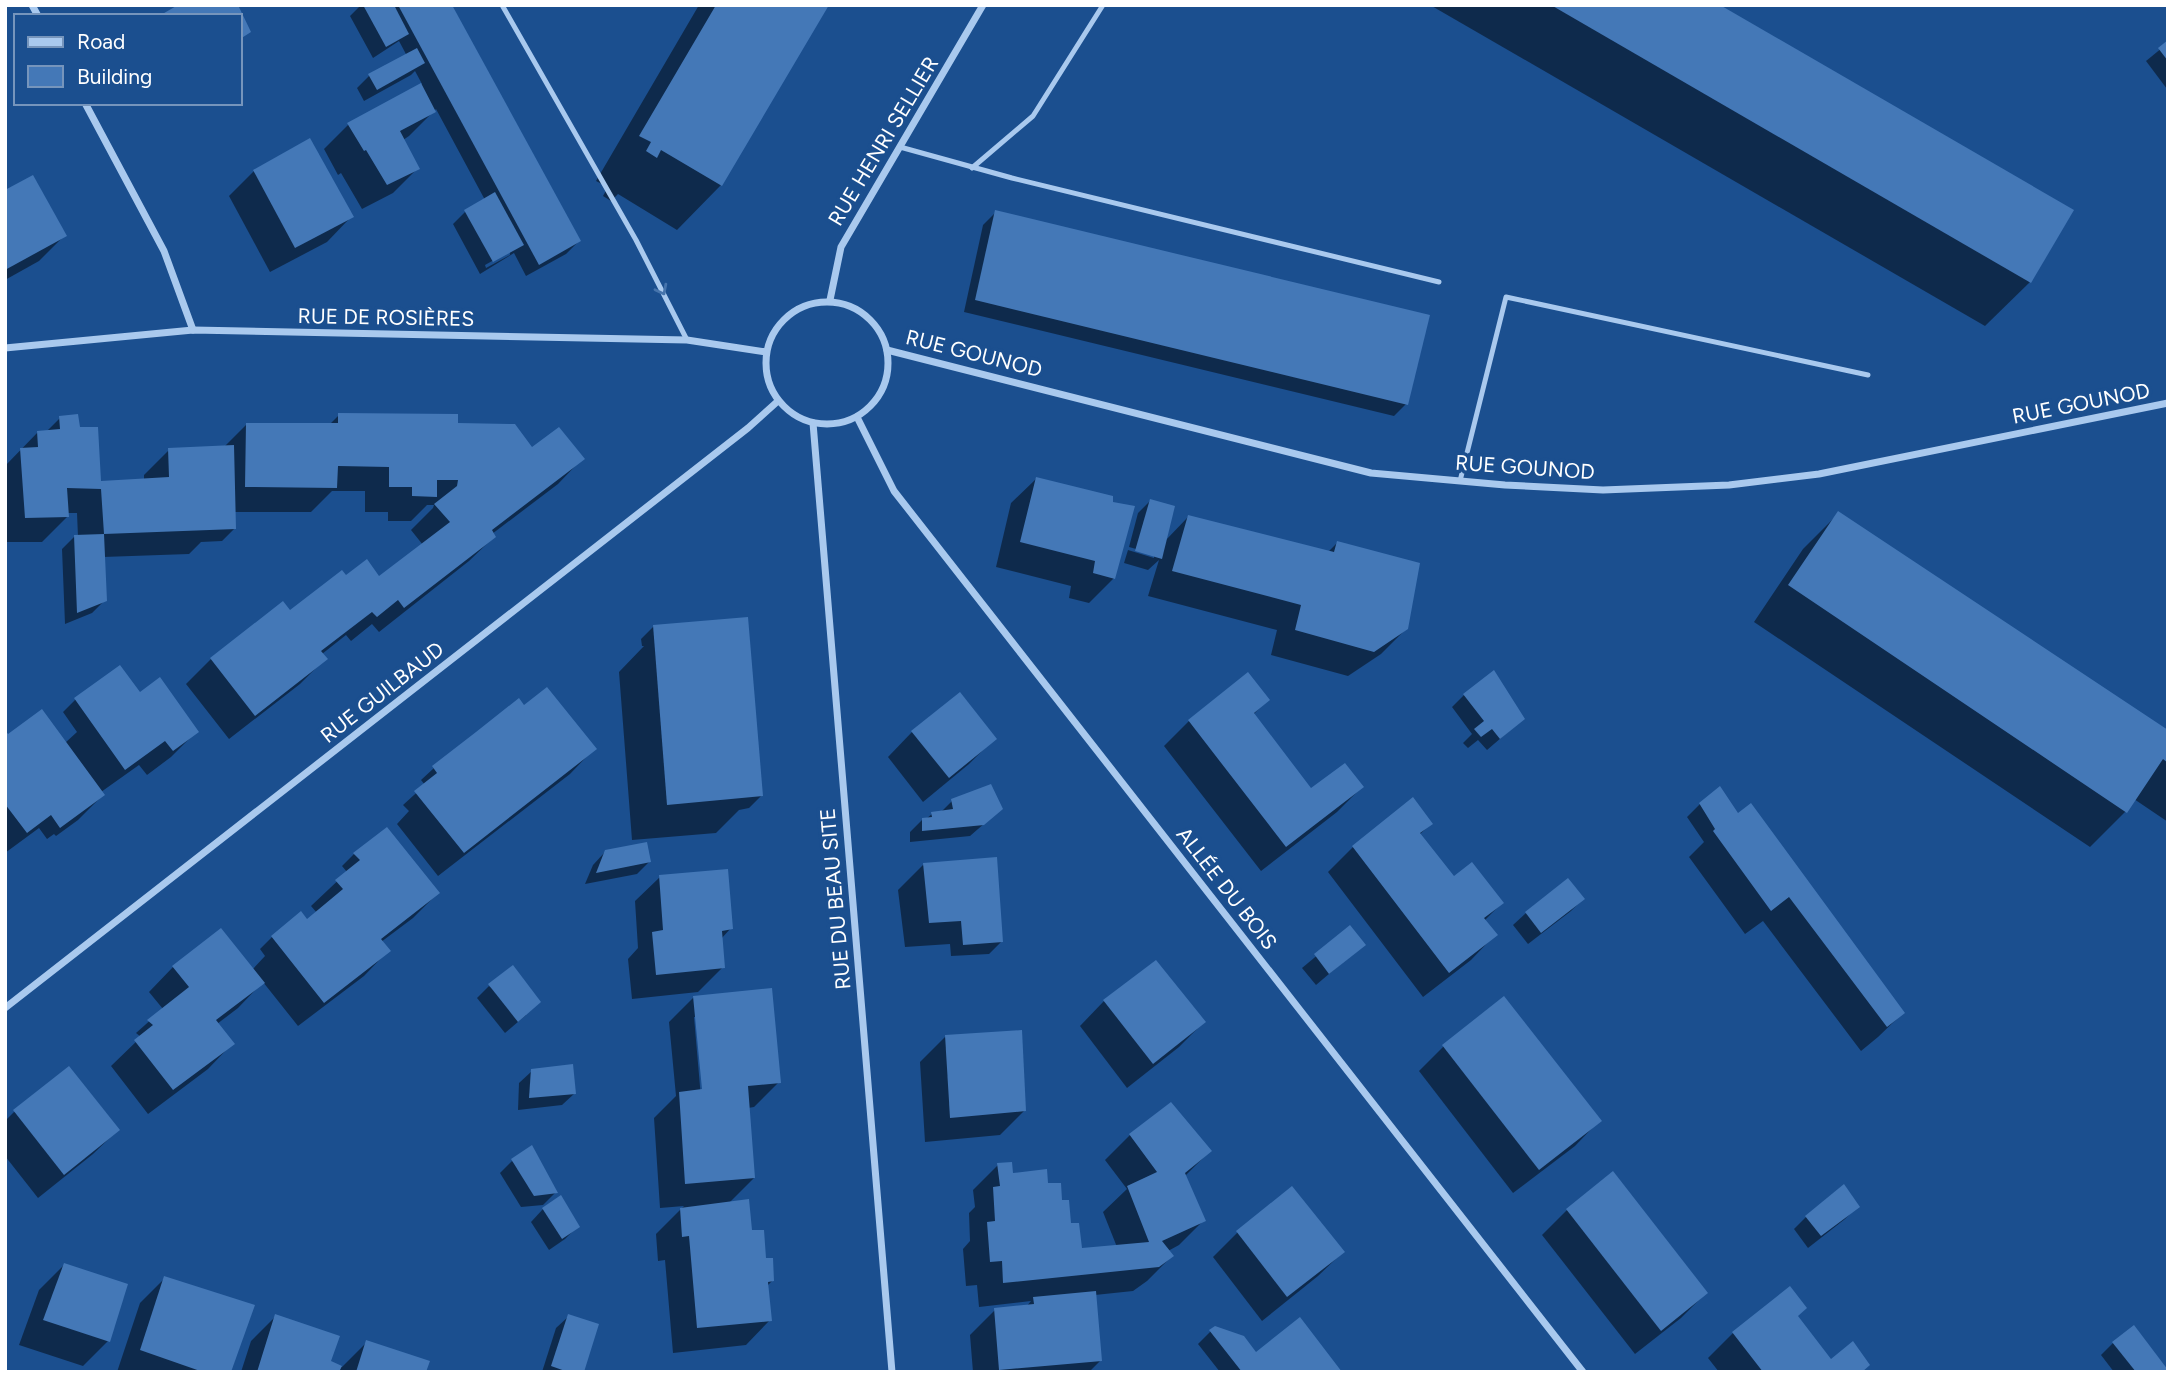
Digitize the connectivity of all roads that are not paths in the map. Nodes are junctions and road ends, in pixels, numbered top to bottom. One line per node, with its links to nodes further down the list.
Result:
1 (502, 5): 10 (lane, one-way to 10)
2 (983, 5): 5 (street, RUE HENRI SELLIER)
3 (1103, 5): 6 (lane)
4 (86, 105): 9 (street)
5 (900, 147): 6 (lane); 8 (street, RUE HENRI SELLIER)
6 (972, 168): 7 (lane)
7 (1439, 282)
8 (830, 300): 12 (street); 13 (street)
9 (193, 330): 10 (street, RUE DE ROSIÈRES); 11 (street, RUE DE ROSIÈRES)
10 (687, 340): 13 (street, RUE DE ROSIÈRES)
11 (5, 348)
12 (887, 350): 17 (street); 19 (street, RUE GOUNOD)
13 (765, 352): 15 (street)
14 (1868, 375): 19 (lane)
15 (778, 401): 18 (street); 20 (street, RUE GUILBAUD)
16 (2168, 404): 19 (street, RUE GOUNOD)
17 (857, 417): 18 (street); 22 (street, ALLÉE DU BOIS)
18 (813, 423): 21 (street, RUE DU BEAU SITE)
19 (1461, 481)
20 (5, 1008)
21 (892, 1372)
22 (1583, 1372)

